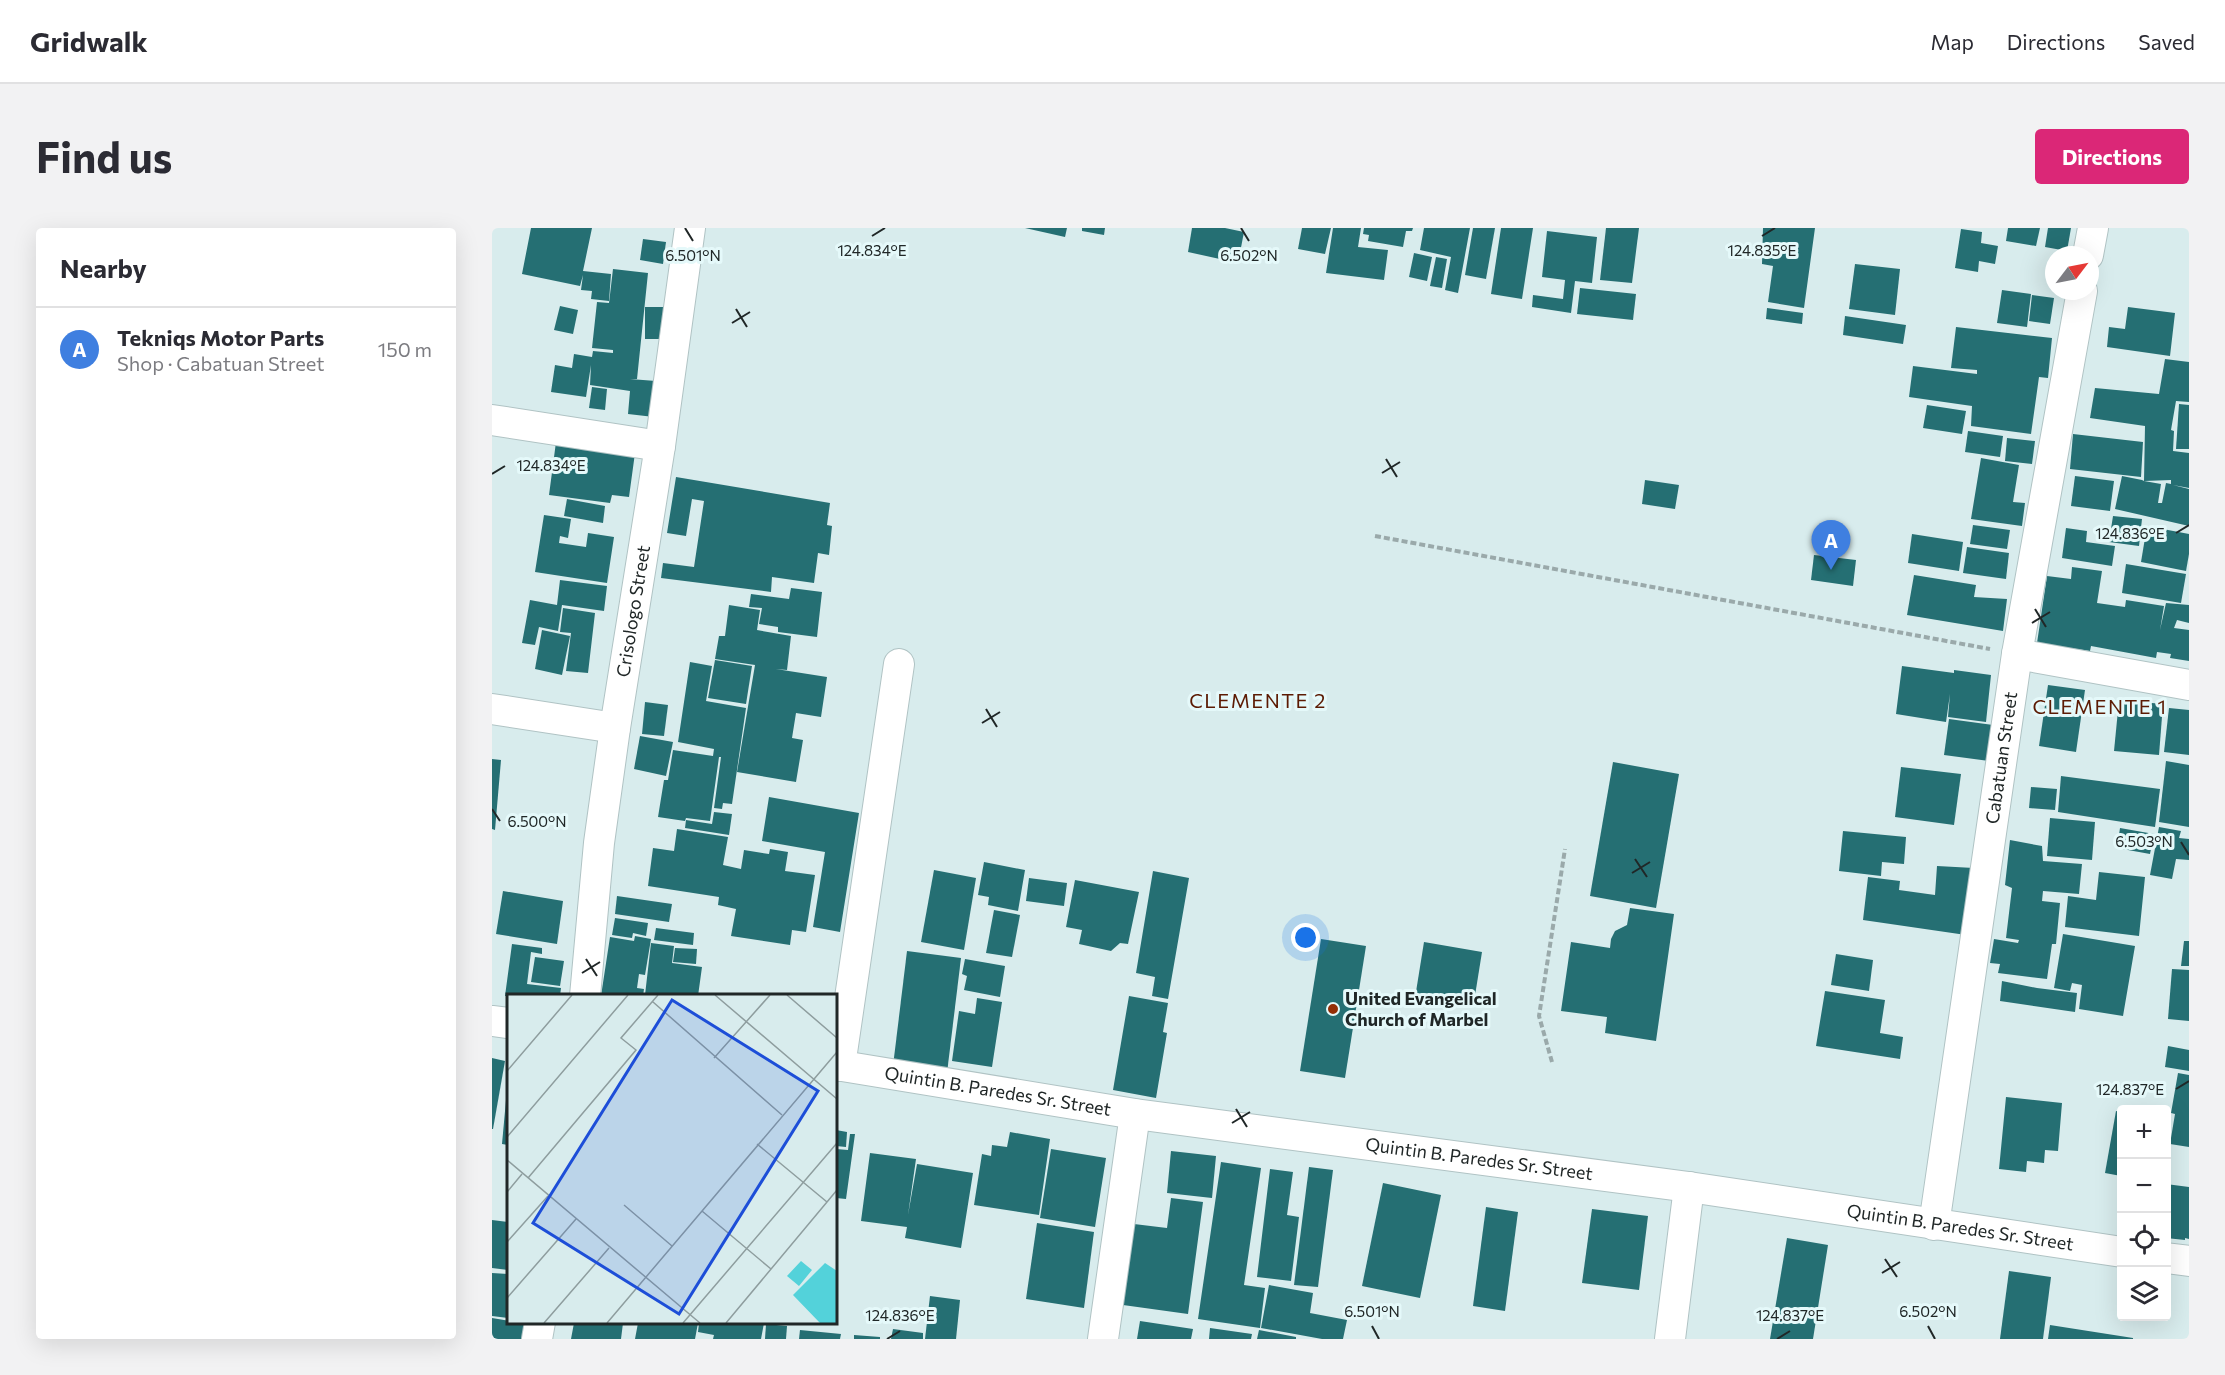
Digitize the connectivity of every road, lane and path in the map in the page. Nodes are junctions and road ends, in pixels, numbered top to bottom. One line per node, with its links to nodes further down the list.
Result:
1 (690, 228): 6 (street, Crisologo Street)
2 (2093, 228): 3 (street)
3 (2090, 246)
4 (2080, 300): 8 (street, Cabatuan Street)
5 (492, 420): 6 (street)
6 (660, 446): 12 (street, Crisologo Street)
7 (1375, 536): 8 (path)
8 (2017, 654): 10 (street); 21 (street, Cabatuan Street)
9 (899, 664): 18 (street)
10 (2189, 685)
11 (492, 709): 12 (street)
12 (615, 728): 14 (street, Crisologo Street)
13 (1565, 849): 17 (path)
14 (585, 994)
15 (492, 1021): 16 (street)
16 (507, 1023)
17 (1552, 1062)
18 (838, 1065): 19 (street, Quintin B. Paredes Sr. Street)
19 (1135, 1114): 20 (street, Quintin B. Paredes Sr. Street); 27 (street)
20 (1689, 1187): 21 (street, Quintin B. Paredes Sr. Street); 28 (street)
21 (1934, 1225): 22 (street, Quintin B. Paredes Sr. Street)
22 (2117, 1250)
23 (2171, 1259): 24 (street)
24 (2189, 1261)
25 (540, 1324): 26 (street)
26 (537, 1339)
27 (1103, 1339)
28 (1670, 1339)

